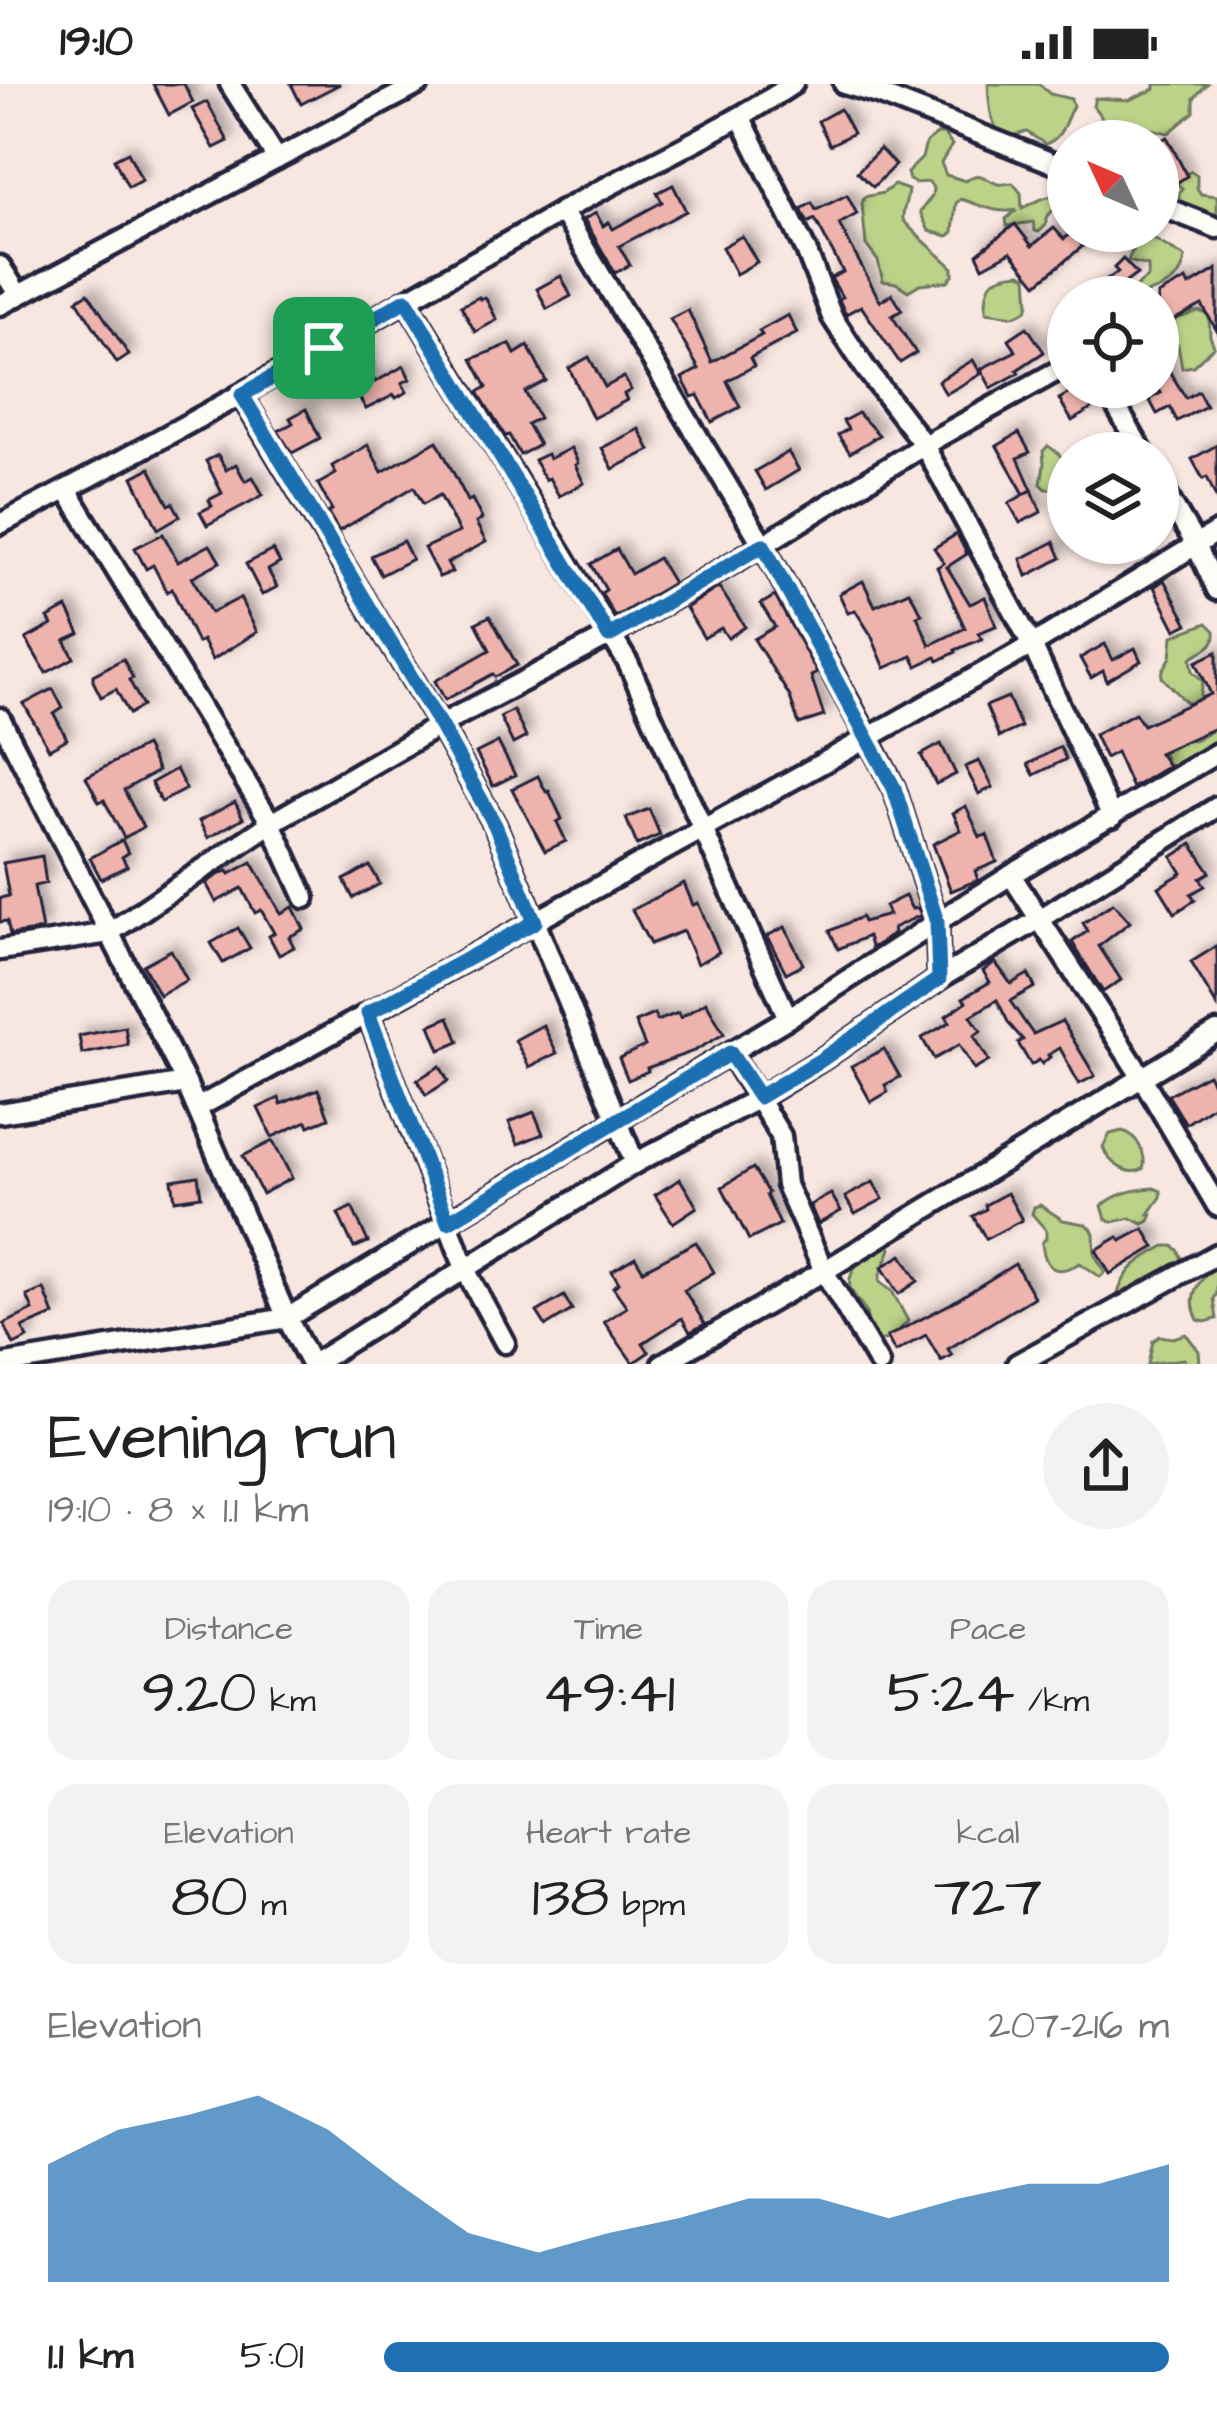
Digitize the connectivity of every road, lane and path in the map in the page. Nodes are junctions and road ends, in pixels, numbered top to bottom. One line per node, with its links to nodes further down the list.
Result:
1 (230, 84): 7 (street)
2 (419, 84): 7 (street)
3 (793, 84): 6 (street)
4 (844, 84): 5 (street)
5 (886, 89): 8 (street)
6 (741, 118): 9 (street); 18 (street)
7 (277, 159): 13 (street)
8 (1047, 160)
9 (562, 211): 14 (street); 23 (street)
10 (1179, 213): 11 (street)
11 (1217, 228)
12 (0, 266): 13 (street)
13 (18, 294): 15 (street)
14 (406, 300): 17 (street); 26 (street)
15 (0, 305)
16 (1047, 377): 18 (street)
17 (242, 395): 19 (street); 29 (street)
18 (924, 445): 23 (street); 27 (street)
19 (67, 490): 21 (street); 34 (street)
20 (1179, 516): 24 (street)
21 (0, 524)
22 (1217, 532): 24 (street)
23 (763, 545): 26 (street); 30 (street)
24 (1196, 545): 25 (street); 27 (street)
25 (1217, 590)
26 (609, 636): 29 (street); 35 (street)
27 (1032, 645): 30 (street); 33 (street)
28 (0, 718): 41 (street)
29 (440, 725): 34 (street); 39 (street)
30 (868, 738): 35 (street); 40 (street)
31 (1217, 753): 33 (street)
32 (1217, 807): 38 (street)
33 (1112, 817): 36 (street)
34 (271, 823): 37 (street); 41 (street)
35 (703, 830): 39 (street); 45 (street)
36 (1011, 875): 38 (street); 40 (street)
37 (305, 898)
38 (1038, 920): 43 (street); 48 (street)
39 (535, 922): 44 (street); 53 (street)
40 (937, 922): 43 (street); 45 (street)
41 (109, 933): 42 (street); 49 (street)
42 (0, 950)
43 (939, 979): 50 (street)
44 (368, 1013): 51 (street); 56 (street)
45 (788, 1018): 47 (street)
46 (1217, 1032): 48 (street)
47 (730, 1053): 50 (street); 53 (street)
48 (1141, 1076): 55 (street); 58 (street)
49 (186, 1083): 51 (street); 52 (street)
50 (759, 1097): 54 (street); 58 (street)
51 (197, 1108): 60 (street)
52 (0, 1113)
53 (616, 1121): 54 (street); 56 (street)
54 (635, 1163): 59 (street)
55 (1217, 1206)
56 (448, 1222): 59 (street); 60 (street)
57 (1217, 1254): 67 (street)
58 (824, 1270): 65 (street); 66 (street)
59 (466, 1271): 61 (street); 64 (street)
60 (287, 1318): 62 (street); 64 (street)
61 (505, 1343)
62 (126, 1354): 63 (street)
63 (6, 1364)
64 (312, 1364)
65 (662, 1364)
66 (879, 1364)
67 (1017, 1364)

